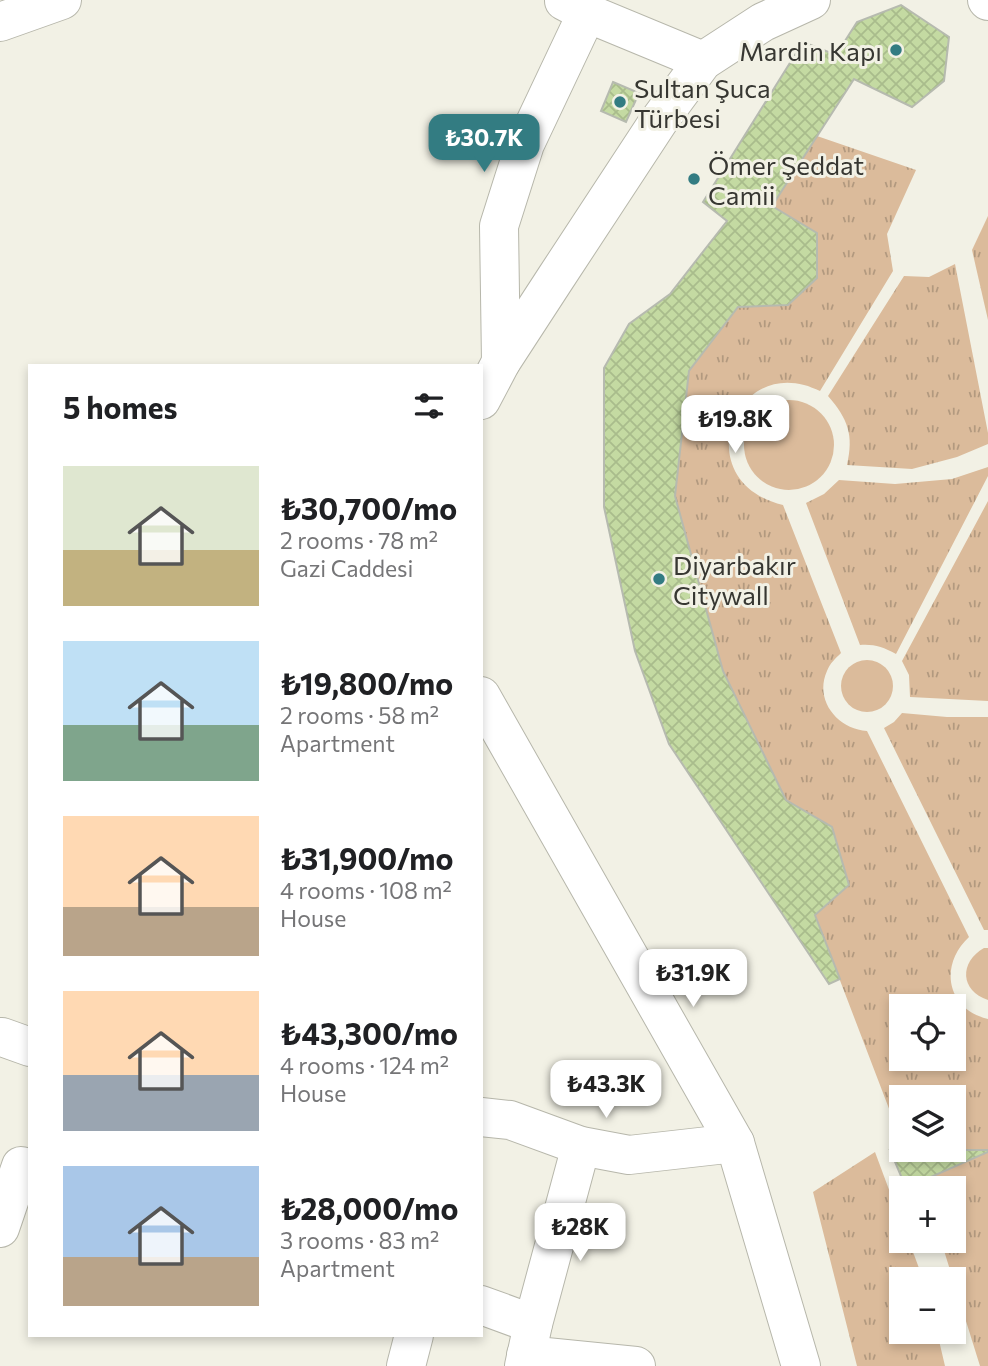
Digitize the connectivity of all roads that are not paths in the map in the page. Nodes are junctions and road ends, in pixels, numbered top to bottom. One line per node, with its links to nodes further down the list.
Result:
1 (62, 0): 4 (street)
2 (811, 0): 5 (street)
3 (575, 7): 5 (street); 6 (street)
4 (0, 22)
5 (704, 61): 6 (street)
6 (501, 362): 7 (street)
7 (483, 396)
8 (483, 700): 10 (street)
9 (483, 1117): 11 (street)
10 (735, 1143): 11 (street); 19 (street)
11 (581, 1146): 16 (street)
12 (28, 1168): 13 (street)
13 (0, 1228)
14 (483, 1307): 16 (street)
15 (413, 1337): 17 (street)
16 (528, 1348): 18 (street)
17 (406, 1366)
18 (636, 1366)
19 (801, 1366)

